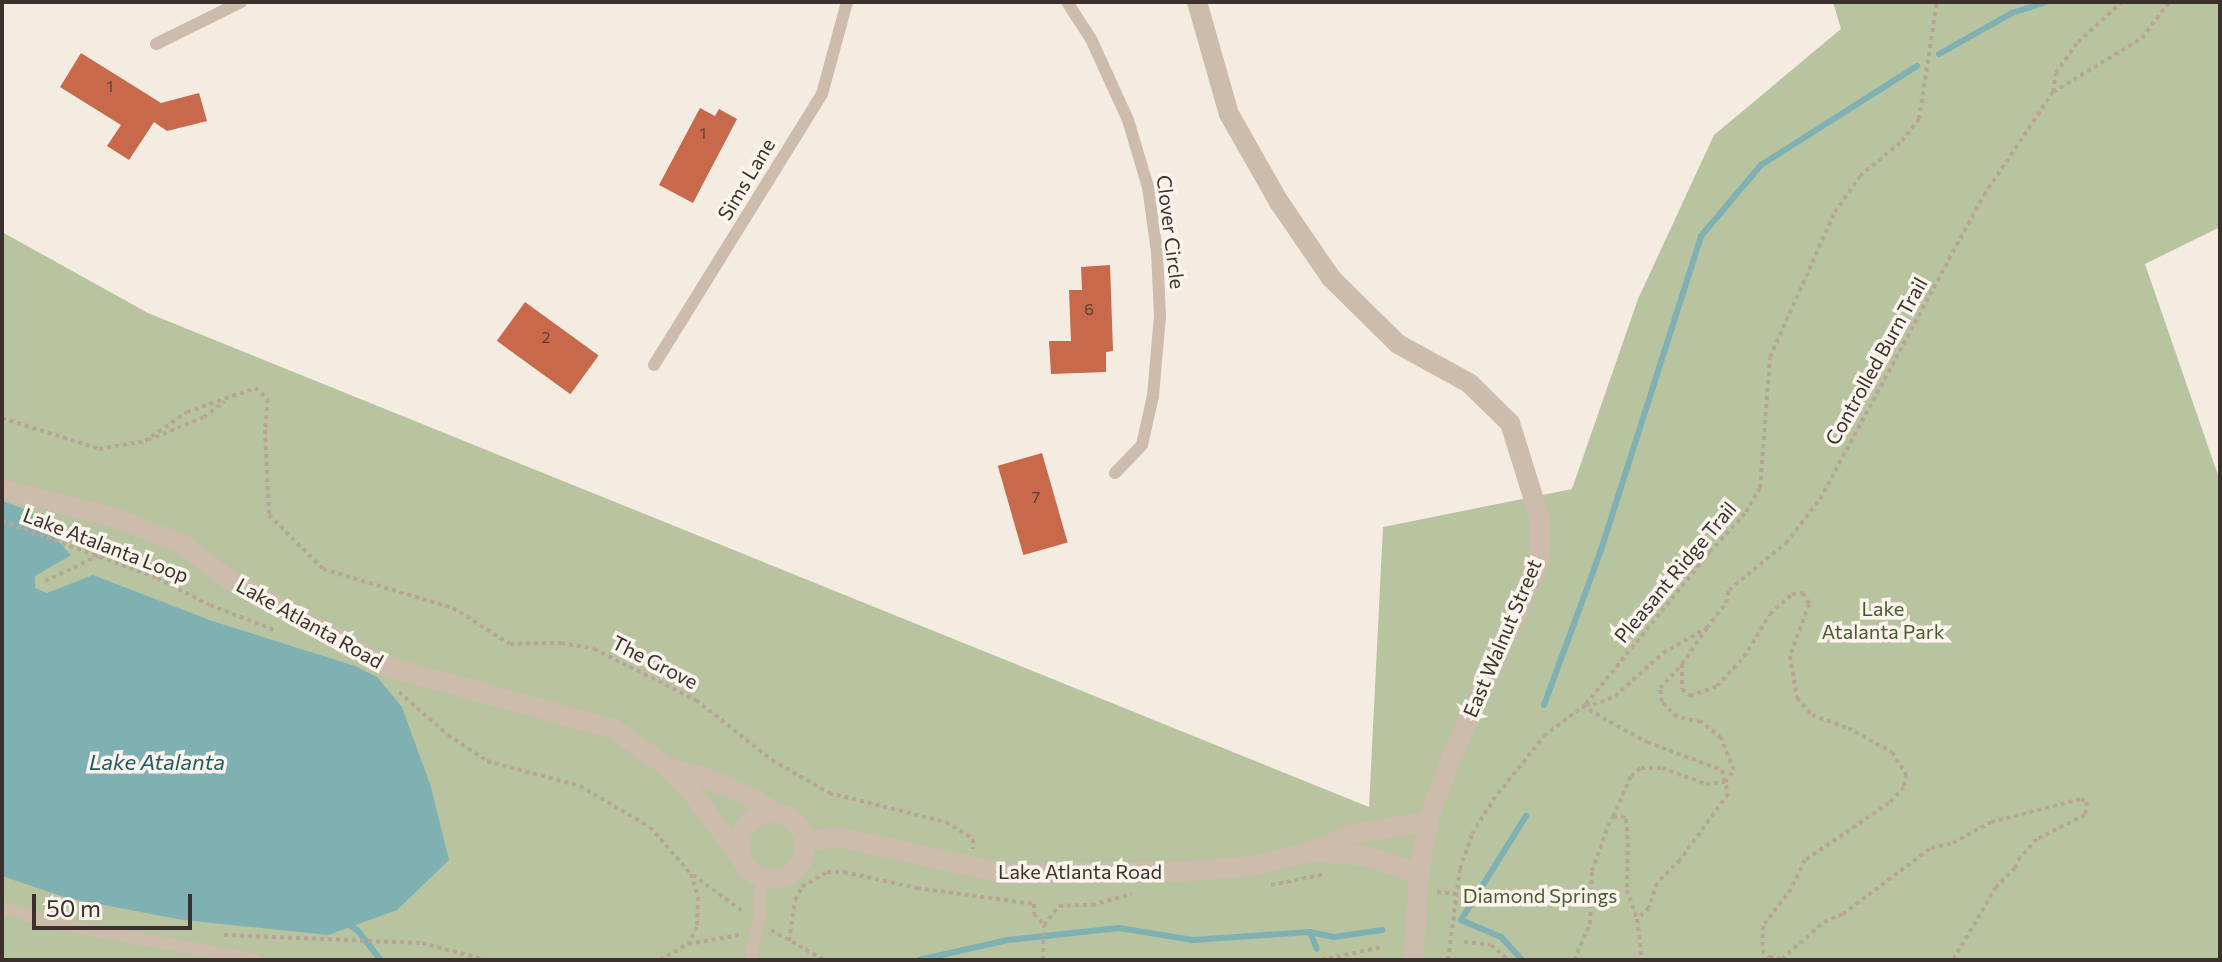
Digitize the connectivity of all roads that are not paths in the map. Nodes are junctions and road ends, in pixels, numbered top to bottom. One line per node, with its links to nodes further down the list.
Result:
1 (241, 2): 5 (lane)
2 (847, 2): 6 (lane, Sims Lane)
3 (1067, 2): 7 (lane, Clover Circle)
4 (1197, 2): 11 (street, East Walnut Street)
5 (156, 44)
6 (654, 365)
7 (1115, 473)
8 (2, 489): 9 (street, Lake Atlanta Road)
9 (666, 766): 10 (street, Lake Atlanta Road); 14 (street, Lake Atlanta Road)
10 (774, 813): 12 (street); 14 (street)
11 (1428, 821): 13 (street, Lake Atlanta Road); 15 (street, East Walnut Street)
12 (805, 840): 13 (street, Lake Atlanta Road); 16 (street)
13 (1309, 852): 15 (street, Lake Atlanta Road)
14 (741, 858): 16 (street)
15 (1419, 874): 20 (street, East Walnut Street)
16 (761, 878): 19 (lane)
17 (2, 908): 18 (lane)
18 (257, 960)
19 (750, 960)
20 (1413, 960)

